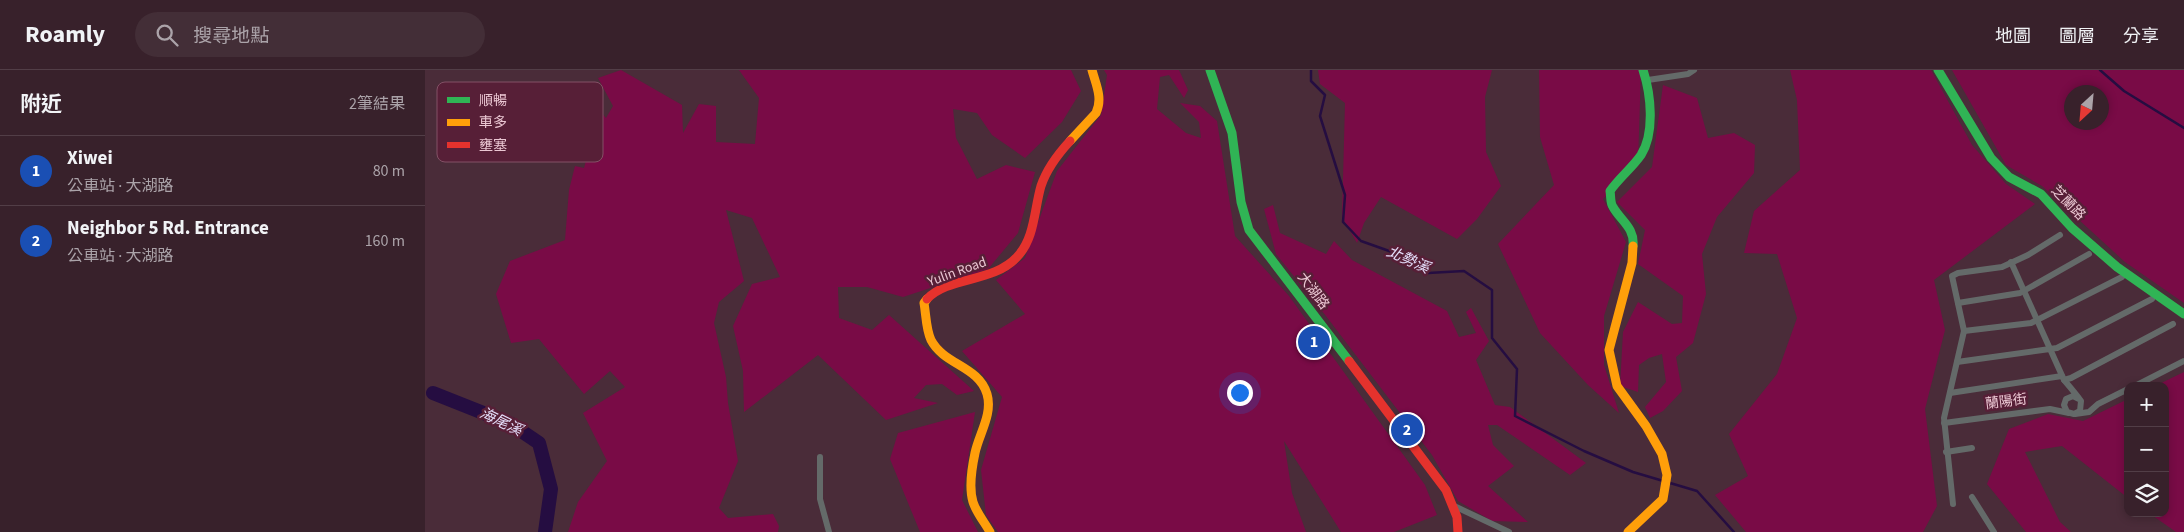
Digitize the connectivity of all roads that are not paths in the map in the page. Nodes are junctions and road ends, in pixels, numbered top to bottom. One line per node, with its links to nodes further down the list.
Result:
1 (1092, 70): 37 (street, Yulin Road)
2 (1210, 70): 35 (street, 大湖路)
3 (1643, 70): 6 (street)
4 (1694, 70): 6 (street)
5 (1938, 70): 14 (street, 芝蘭路)
6 (1648, 80): 40 (street)
7 (2060, 235): 9 (street)
8 (2089, 254): 11 (street)
9 (2011, 262): 11 (street); 13 (street)
10 (2121, 276): 15 (street)
11 (2024, 291): 13 (street); 15 (street)
12 (2152, 298): 18 (street)
13 (1958, 304): 17 (street)
14 (2184, 314)
15 (2038, 320): 17 (street); 18 (street)
16 (2173, 324): 21 (street, 蘭陽街)
17 (1964, 330): 20 (street)
18 (2050, 350): 20 (street); 21 (street)
19 (2184, 361): 22 (street)
20 (1957, 362): 24 (street)
21 (2063, 378): 24 (street, 蘭陽街); 25 (street); 26 (street)
22 (2143, 382)
23 (2124, 391): 27 (street, 蘭陽街)
24 (1950, 393): 29 (street)
25 (2080, 400): 26 (street); 27 (street); 28 (street)
26 (2065, 402): 28 (street)
27 (2098, 404): 28 (street, 蘭陽街)
28 (2072, 414): 29 (street, 蘭陽街)
29 (1944, 423): 31 (street)
30 (1972, 448): 31 (street)
31 (1946, 452): 34 (street)
32 (820, 457): 36 (street)
33 (1972, 497): 41 (street)
34 (1953, 504)
35 (1452, 505): 38 (street, 大湖路); 39 (street)
36 (829, 532)
37 (990, 532)
38 (1458, 532)
39 (1509, 532)
40 (1628, 532)
41 (1995, 532)

